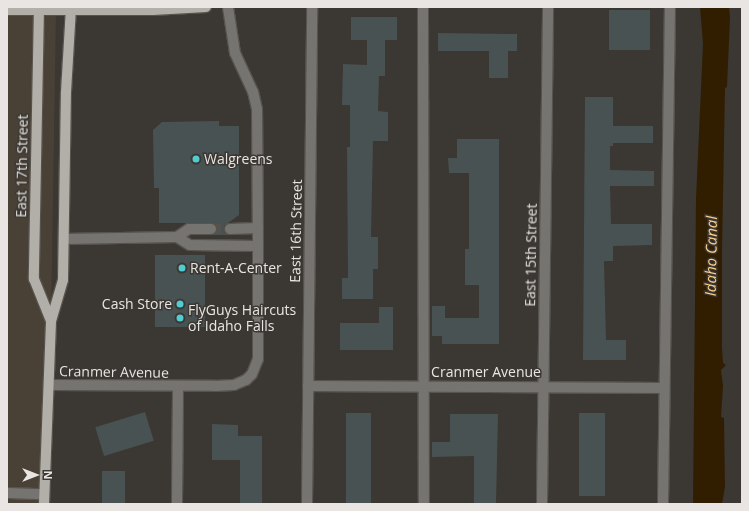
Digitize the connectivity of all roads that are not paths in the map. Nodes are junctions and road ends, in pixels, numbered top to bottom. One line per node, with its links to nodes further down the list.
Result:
1 (206, 7): 8 (main road)
2 (228, 7): 10 (street, Cranmer Avenue)
3 (312, 7): 18 (street, East 16th Street)
4 (423, 7): 19 (street)
5 (548, 7): 20 (street, East 15th Street)
6 (670, 7): 22 (street)
7 (39, 9): 8 (main road); 9 (main road); 16 (main road, East 17th Street)
8 (71, 9): 14 (main road, East 17th Street)
9 (7, 10)
10 (258, 228): 12 (street); 15 (street, Cranmer Avenue)
11 (211, 229): 13 (street)
12 (230, 229)
13 (177, 237): 14 (street); 15 (street)
14 (64, 239): 16 (main road, East 17th Street)
15 (258, 246): 21 (street, Cranmer Avenue)
16 (51, 321): 17 (main road, East 17th Street)
17 (50, 385): 21 (street, Cranmer Avenue); 24 (main road, East 17th Street)
18 (308, 386): 19 (street, Cranmer Avenue); 26 (street, East 16th Street)
19 (426, 386): 20 (street, Cranmer Avenue); 27 (street)
20 (544, 386): 22 (street, Cranmer Avenue); 28 (street, East 15th Street)
21 (178, 387): 25 (street)
22 (664, 388): 29 (street)
23 (7, 493): 24 (street)
24 (44, 499)
25 (177, 504)
26 (307, 504)
27 (424, 504)
28 (542, 504)
29 (662, 504)

